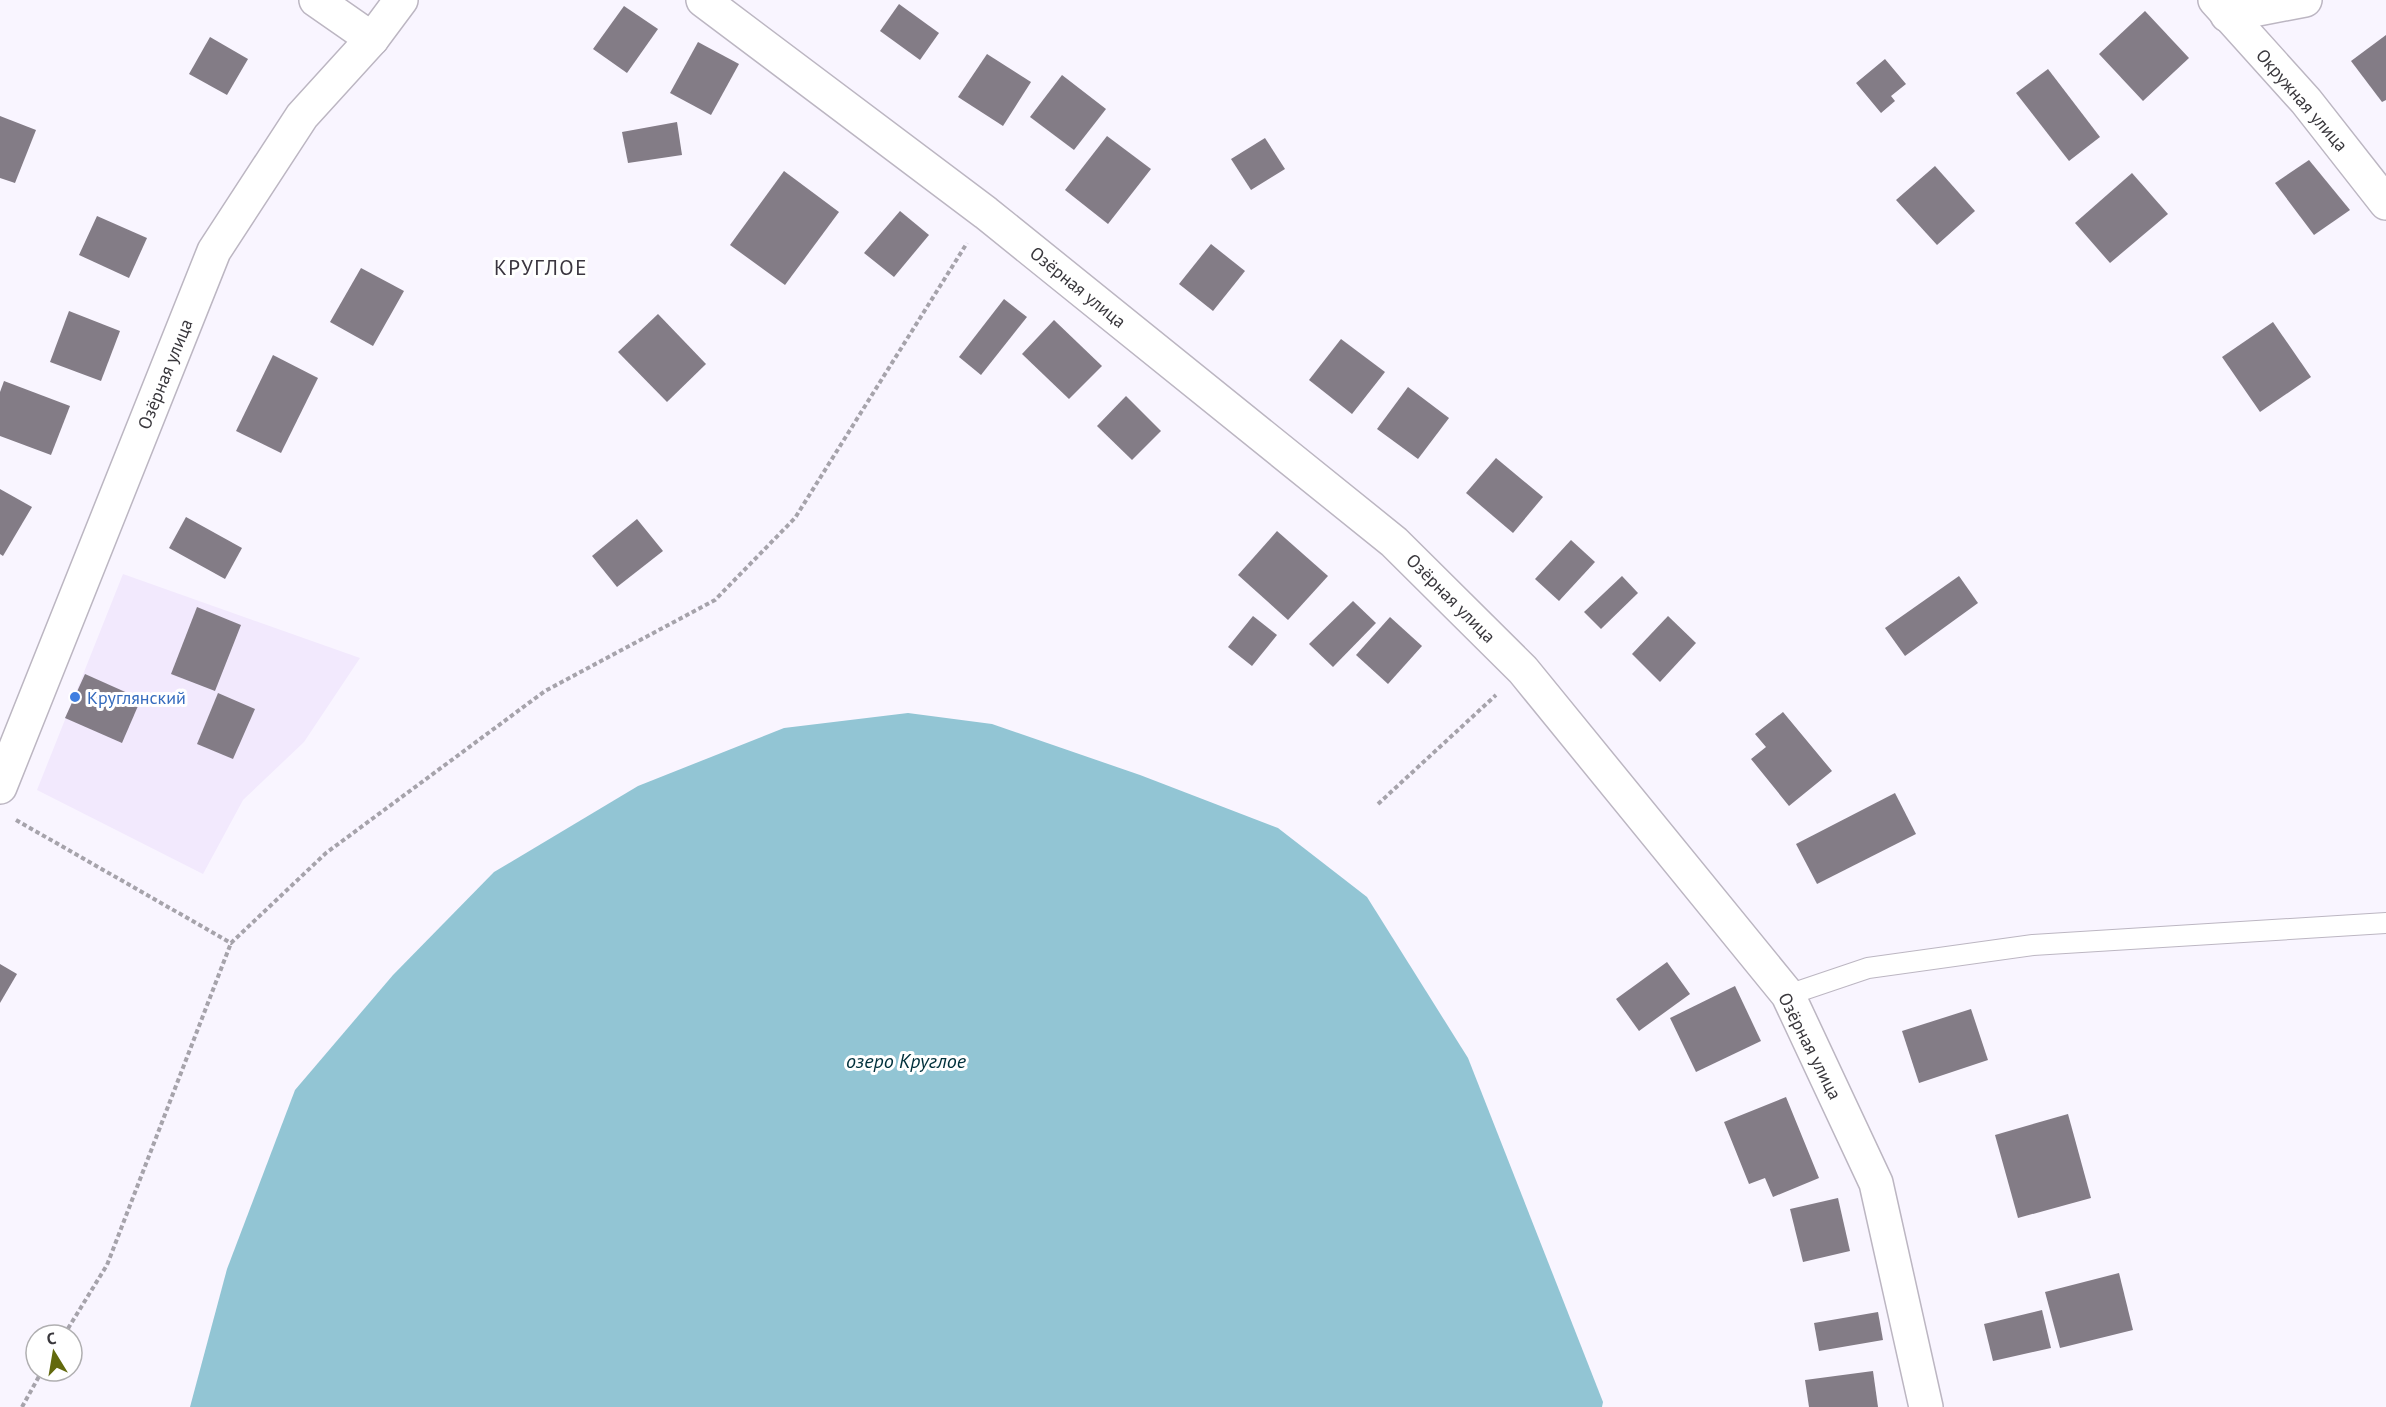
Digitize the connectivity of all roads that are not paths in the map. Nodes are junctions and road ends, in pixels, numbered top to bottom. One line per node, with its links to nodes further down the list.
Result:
1 (316, 0): 6 (street)
2 (401, 0): 6 (street, Озёрная улица)
3 (703, 0): 10 (street, Озёрная улица)
4 (2305, 0): 5 (street)
5 (2221, 8): 7 (street, Окружная улица)
6 (372, 39): 8 (street, Озёрная улица)
7 (2386, 203)
8 (5, 802)
9 (2386, 923): 10 (lane)
10 (1788, 995): 11 (street, Озёрная улица)
11 (1926, 1407)

